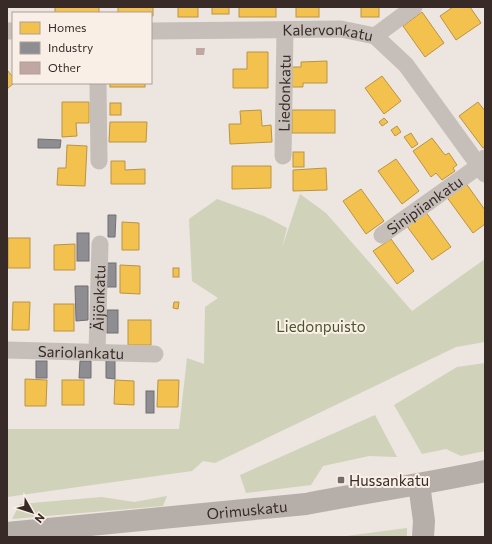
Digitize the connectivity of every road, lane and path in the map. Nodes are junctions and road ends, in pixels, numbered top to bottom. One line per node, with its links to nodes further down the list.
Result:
1 (414, 7): 4 (street)
2 (285, 30): 3 (street, Kalervonkatu); 4 (street, Kalervonkatu); 6 (street, Liedonkatu)
3 (152, 31)
4 (374, 36): 8 (street, Kalervonkatu)
5 (98, 84): 7 (street)
6 (283, 156)
7 (99, 161)
8 (483, 166): 9 (street, Sinipiiankatu)
9 (382, 235)
10 (100, 244): 12 (street, Äijönkatu)
11 (7, 350): 12 (street, Sariolankatu)
12 (97, 352): 13 (street, Sariolankatu)
13 (155, 354)
14 (485, 471): 15 (main road, Orimuskatu)
15 (419, 484): 16 (main road, Orimuskatu); 17 (main road)
16 (7, 533)
17 (423, 537)

